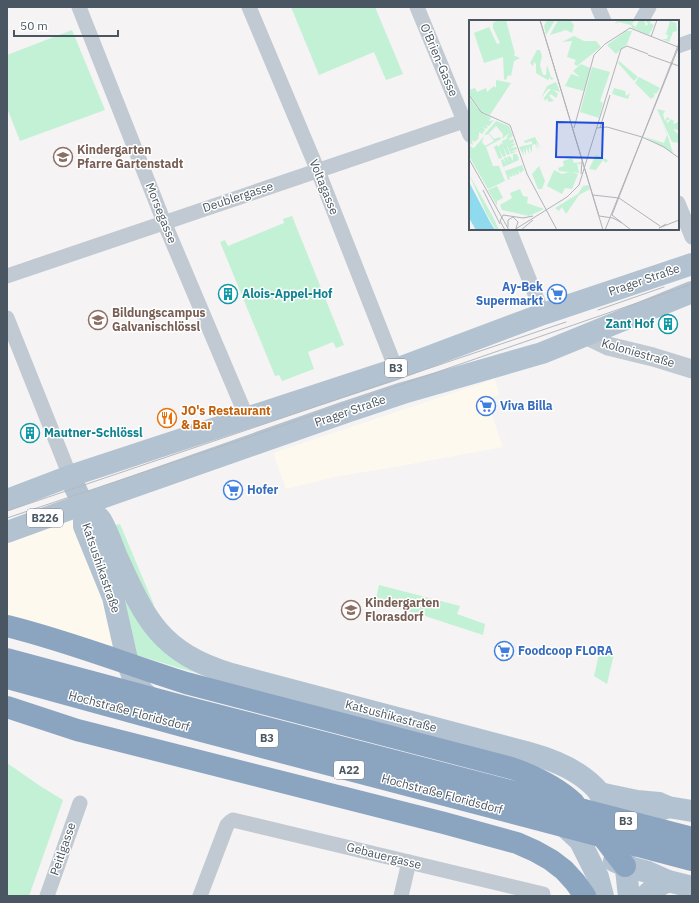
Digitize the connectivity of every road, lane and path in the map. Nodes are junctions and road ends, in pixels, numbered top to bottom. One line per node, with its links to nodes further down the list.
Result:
1 (79, 7): 11 (street, Morsegasse)
2 (250, 7): 9 (street, Voltagasse)
3 (417, 7): 8 (street, O'Brien-Gasse)
4 (598, 7): 5 (street)
5 (604, 20)
6 (692, 41): 7 (street)
7 (679, 46)
8 (468, 125): 9 (street, Deublergasse)
9 (318, 171): 11 (street, Deublergasse); 20 (street, Voltagasse)
10 (679, 205): 13 (street)
11 (164, 222): 15 (street, Deublergasse); 22 (street, Morsegasse)
12 (509, 230): 17 (street)
13 (692, 237)
14 (692, 264): 17 (main road, Prager Straße / B3)
15 (7, 276)
16 (692, 292): 19 (main road, Prager Straße / B3)
17 (543, 314): 19 (main road); 20 (main road, Prager Straße / B3)
18 (7, 318): 23 (street)
19 (585, 335): 21 (street, Koloniestraße); 25 (main road, Prager Straße / B3)
20 (396, 369): 22 (main road, Prager Straße / B3)
21 (692, 369)
22 (247, 418): 23 (main road, Prager Straße / B3)
23 (70, 476): 24 (main road, Prager Straße / B226); 25 (main road, B3)
24 (7, 500)
25 (84, 504): 26 (main road, Prager Straße / B226); 31 (main road, Katsushikastraße / B3); 36 (main road, Katsushikastraße / B3)
26 (7, 532)
27 (7, 626): 37 (highway)
28 (7, 659): 35 (highway, Hochstraße Floridsdorf / A22)
29 (7, 678): 38 (highway, Hochstraße Floridsdorf / A22)
30 (7, 706): 48 (highway)
31 (599, 793): 33 (main road, B3); 37 (main road, Katsushikastraße / B3)
32 (80, 802): 45 (street, Peitlgasse)
33 (668, 807): 34 (main road, B3); 37 (main road, B3)
34 (692, 811)
35 (692, 838)
36 (580, 840): 37 (main road); 42 (main road, Katsushikastraße / B3)
37 (608, 840): 40 (highway); 42 (main road, B3)
38 (692, 860)
39 (409, 862): 44 (street, Gebauergasse); 46 (street, Gebauergasse); 47 (street)
40 (625, 866): 41 (main road); 49 (main road)
41 (668, 881): 43 (main road); 50 (main road)
42 (600, 886)
43 (692, 887)
44 (543, 895)
45 (47, 896)
46 (200, 896)
47 (401, 896)
48 (584, 896)
49 (630, 896)
50 (645, 896)

